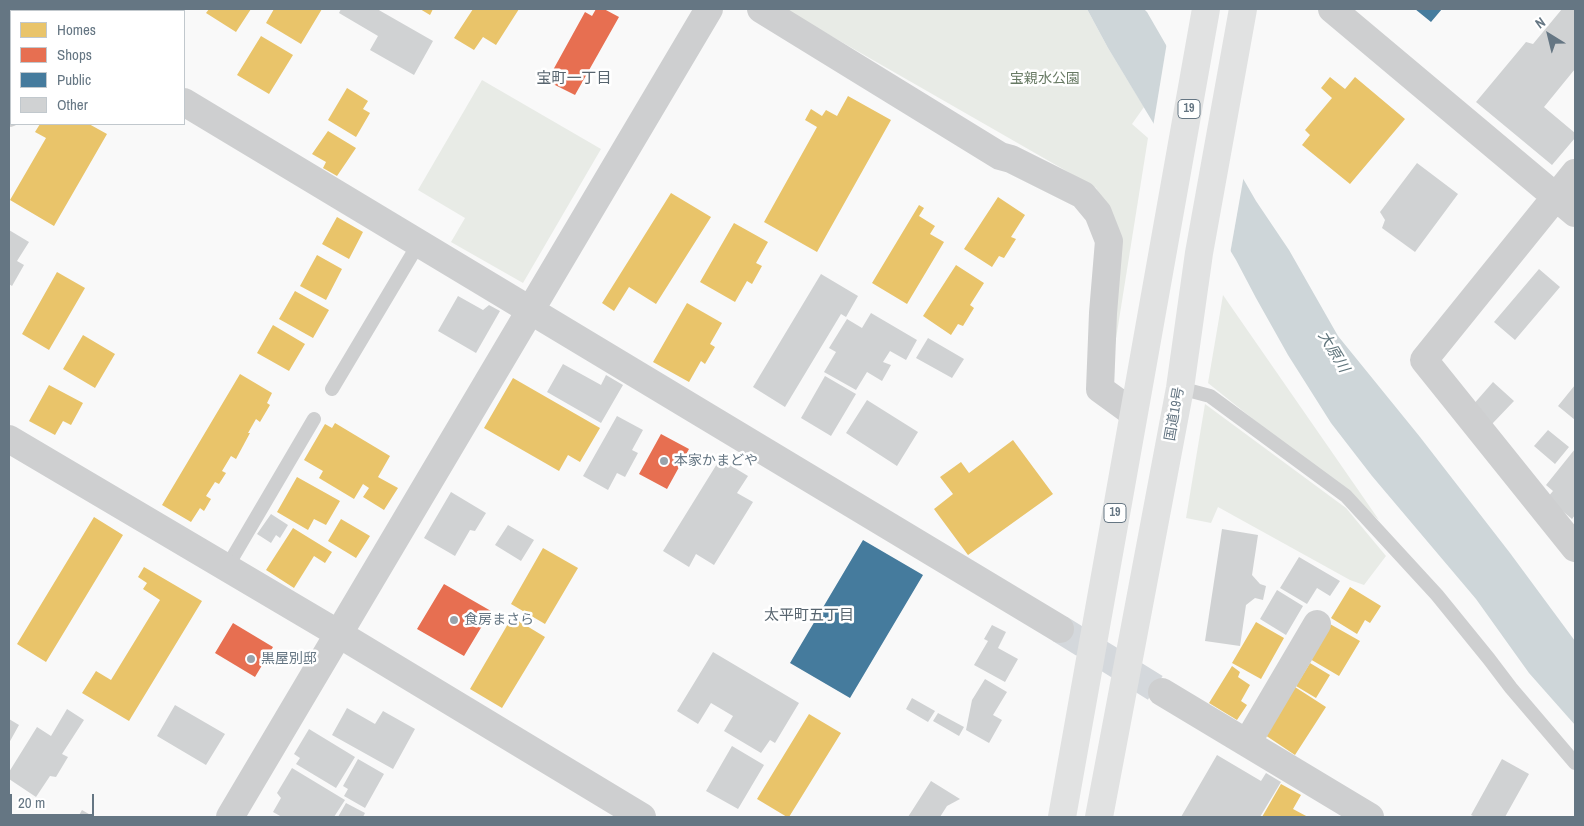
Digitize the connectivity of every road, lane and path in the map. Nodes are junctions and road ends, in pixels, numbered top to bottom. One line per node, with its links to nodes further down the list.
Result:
1 (709, 9): 10 (street)
2 (761, 9): 13 (street)
3 (1206, 9): 13 (highway, 19)
4 (1243, 9): 12 (highway, 国道19号)
5 (1332, 9): 8 (street)
6 (185, 103): 9 (street)
7 (1575, 173): 8 (street)
8 (1565, 204): 16 (street)
9 (419, 243): 10 (street); 11 (lane)
10 (530, 310): 19 (street); 20 (street)
11 (332, 388)
12 (1180, 388): 23 (lane); 27 (highway, 国道19号)
13 (1133, 413): 26 (highway, 19)
14 (314, 419): 17 (lane)
15 (9, 439): 17 (street)
16 (1575, 548)
17 (227, 567): 20 (street)
18 (1317, 624): 22 (street)
19 (1060, 629)
20 (339, 634): 24 (street); 25 (street)
21 (1162, 692): 22 (street)
22 (1247, 743): 28 (street)
23 (1575, 763)
24 (230, 817)
25 (642, 817)
26 (1062, 817)
27 (1099, 817)
28 (1370, 817)

